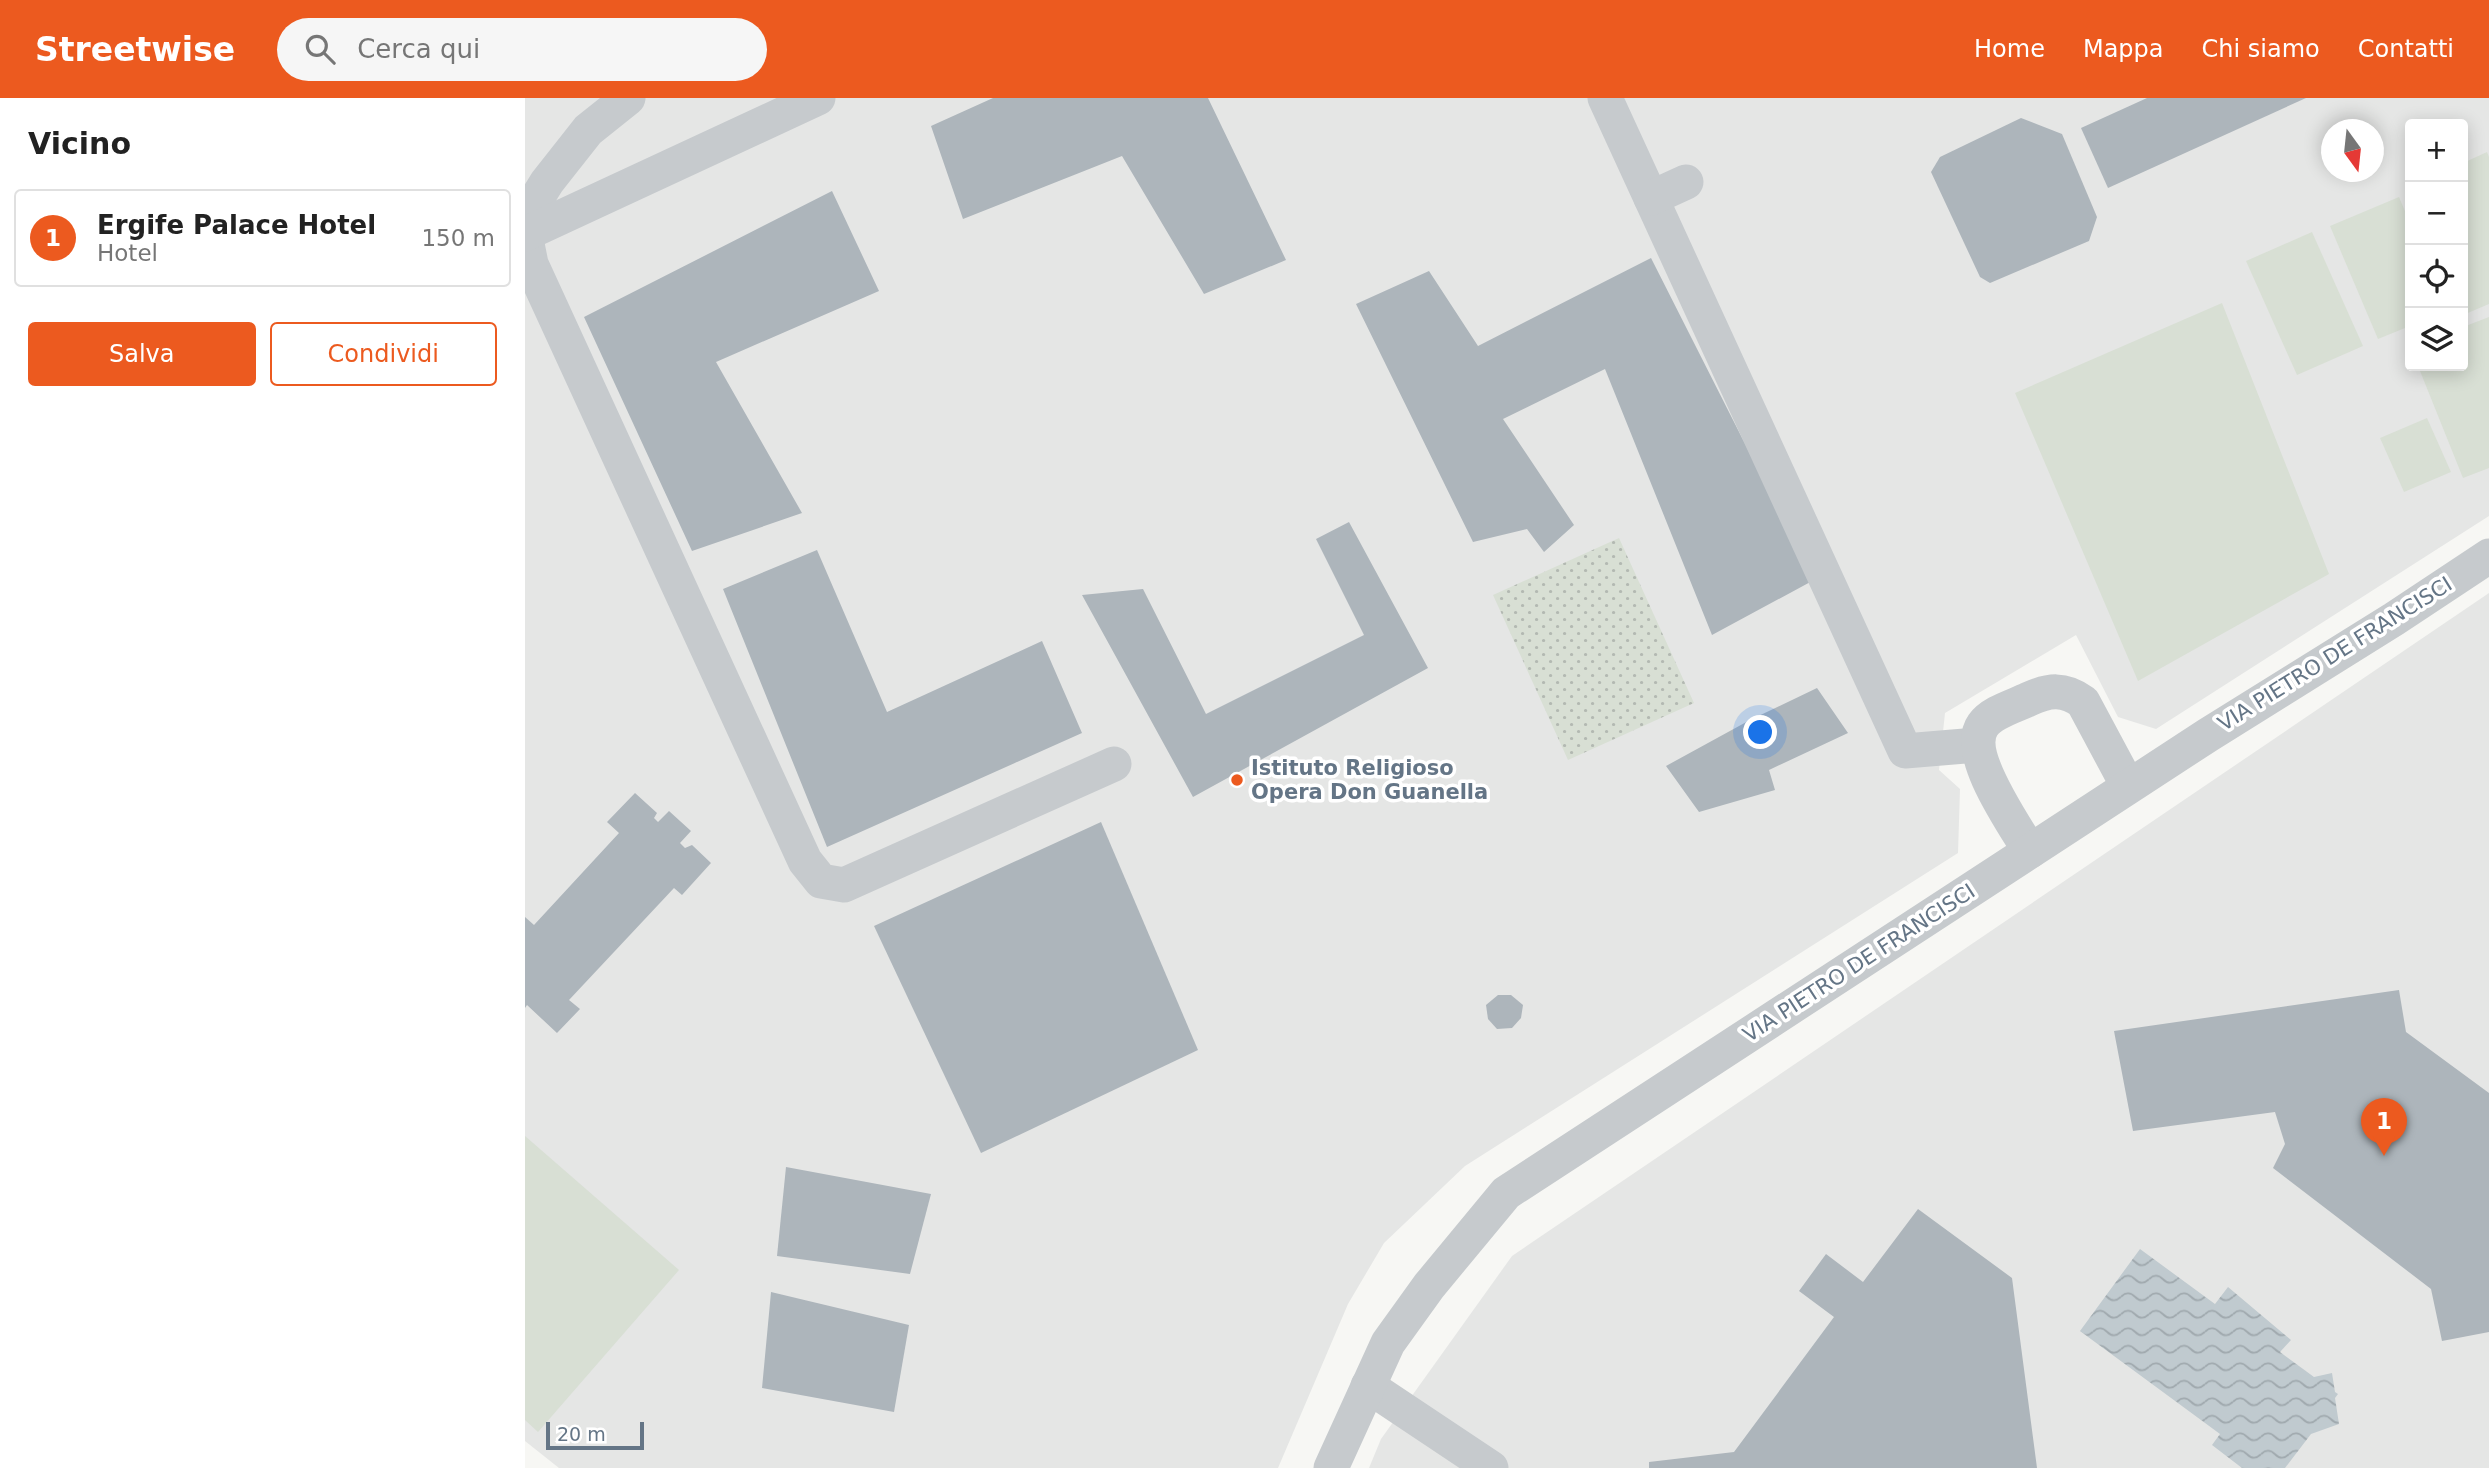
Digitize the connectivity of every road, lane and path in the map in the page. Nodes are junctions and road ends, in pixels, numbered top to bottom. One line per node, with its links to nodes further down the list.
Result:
1 (628, 98): 6 (street)
2 (818, 98): 6 (street)
3 (1605, 98): 5 (street)
4 (1686, 182): 5 (street)
5 (1651, 198): 8 (street)
6 (525, 234): 9 (street)
7 (2489, 556): 10 (street, VIA PIETRO DE FRANCISCI)
8 (1977, 745): 10 (street); 11 (street)
9 (1114, 764)
10 (2128, 786): 11 (street, VIA PIETRO DE FRANCISCI)
11 (2030, 851): 12 (street, VIA PIETRO DE FRANCISCI)
12 (1368, 1386): 13 (street, VIA PIETRO DE FRANCISCI); 14 (street)
13 (1331, 1468)
14 (1491, 1468)

